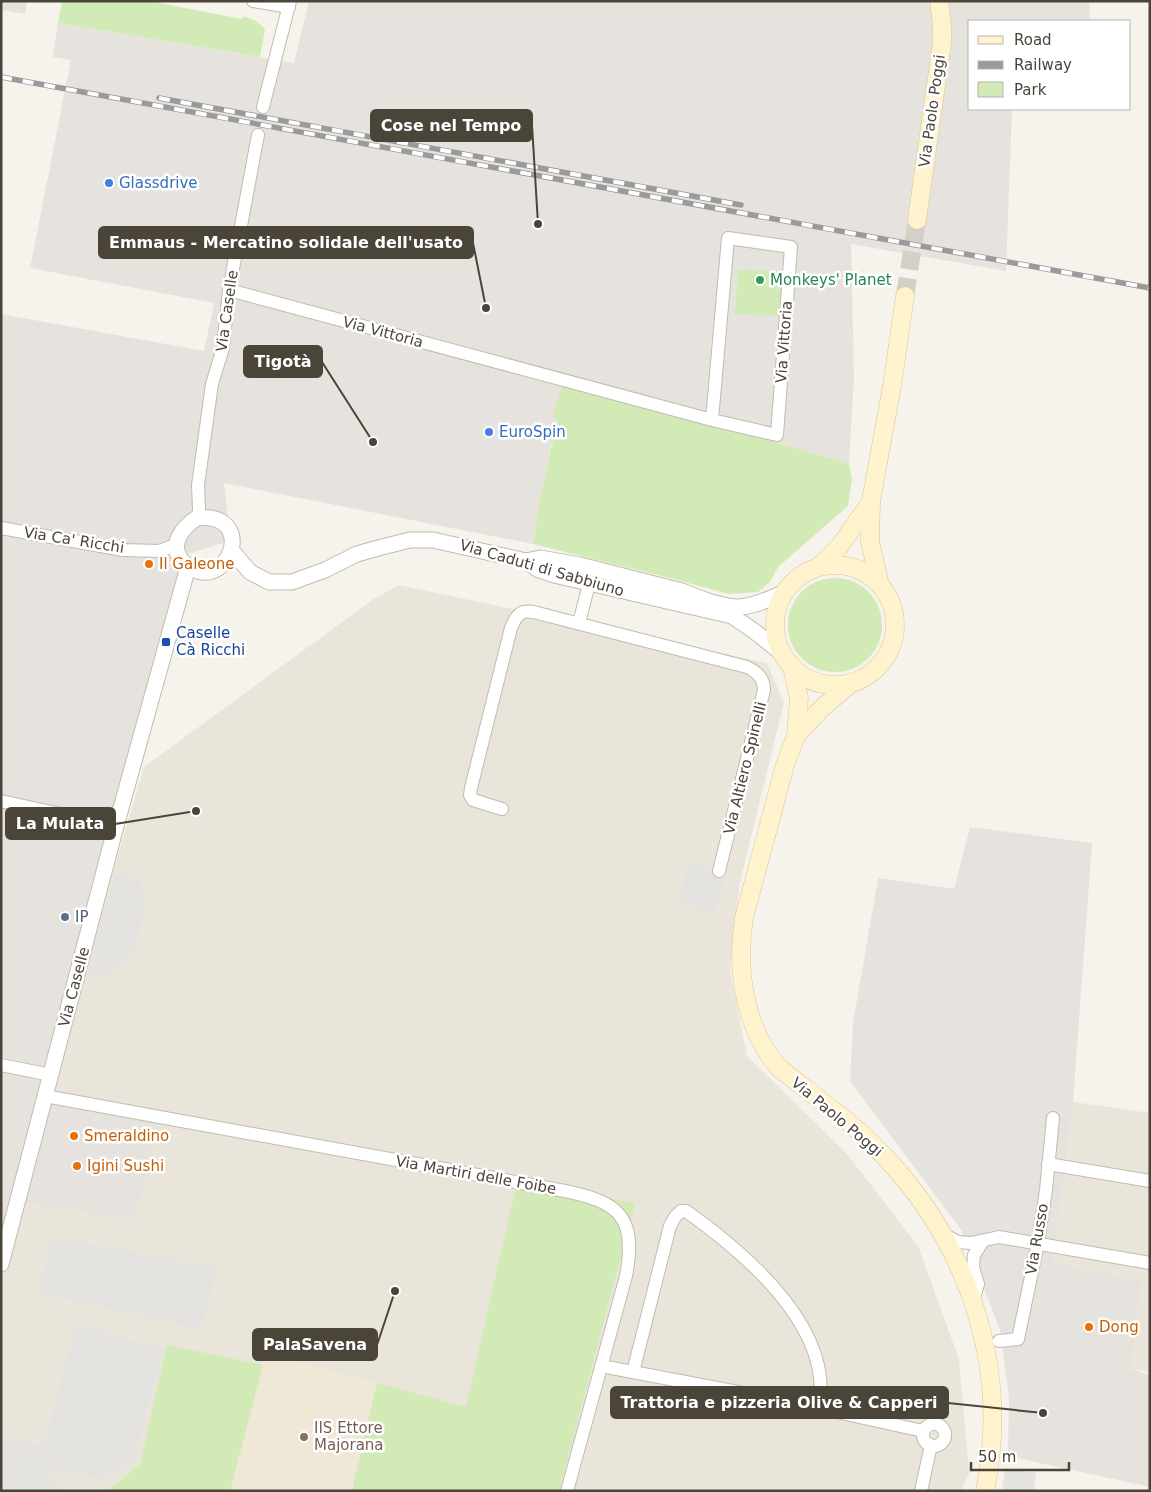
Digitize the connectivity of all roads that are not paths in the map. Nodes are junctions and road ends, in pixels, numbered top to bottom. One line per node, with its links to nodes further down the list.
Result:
1 (253, 1): 3 (street)
2 (939, 1): 6 (main road, Via Paolo Poggi)
3 (290, 4): 4 (street)
4 (263, 107)
5 (258, 135): 7 (street, Via Caselle)
6 (917, 220)
7 (229, 290): 9 (street, Via Vittoria); 11 (street, Via Caselle)
8 (905, 296): 10 (main road)
9 (712, 420): 9 (street, Via Vittoria)
10 (871, 501): 17 (main road); 21 (main road)
11 (198, 517): 13 (street); 14 (street)
12 (1, 528): 13 (street, Via Ca' Ricchi)
13 (176, 545): 16 (street)
14 (232, 551): 18 (street); 19 (street, Via Caduti di Sabbiuno)
15 (526, 561): 19 (street, Via Caduti di Sabbiuno); 20 (street, Via Caduti di Sabbiuno); 22 (street)
16 (188, 567): 18 (street); 29 (street, Via Caselle)
17 (817, 568): 21 (main road); 22 (main road)
18 (213, 569): 19 (street)
19 (250, 572)
20 (589, 584): 23 (street); 24 (street, Via Caduti di Sabbiuno)
21 (880, 585): 25 (main road)
22 (785, 592): 24 (main road)
23 (579, 623): 28 (street, Via Altiero Spinelli); 30 (street, Via Altiero Spinelli)
24 (787, 661): 25 (main road); 26 (main road)
25 (850, 684): 26 (main road)
26 (796, 736): 37 (main road, Via Paolo Poggi)
27 (1, 801): 29 (street)
28 (502, 809)
29 (116, 826): 32 (street, Via Caselle)
30 (719, 871)
31 (1, 1065): 32 (street)
32 (51, 1075): 33 (street, Via Caselle)
33 (45, 1096): 41 (street, Via Caselle); 44 (street, Via Martiri delle Foibe)
34 (1053, 1118): 35 (street, Via Russo)
35 (1048, 1164): 36 (street); 39 (street, Via Russo)
36 (1150, 1181)
37 (943, 1234): 38 (street); 42 (main road, Via Paolo Poggi)
38 (983, 1241): 39 (street); 42 (street)
39 (1038, 1243): 40 (street); 43 (street, Via Russo)
40 (1150, 1263)
41 (1, 1264)
42 (973, 1302): 51 (main road, Via Paolo Poggi)
43 (999, 1341)
44 (601, 1366): 45 (street); 49 (street, Via Martiri delle Foibe)
45 (633, 1372): 46 (street); 46 (street)
46 (802, 1404): 47 (street)
47 (923, 1431): 48 (street); 48 (street)
48 (931, 1445): 50 (street)
49 (567, 1491)
50 (921, 1491)
51 (985, 1491)

